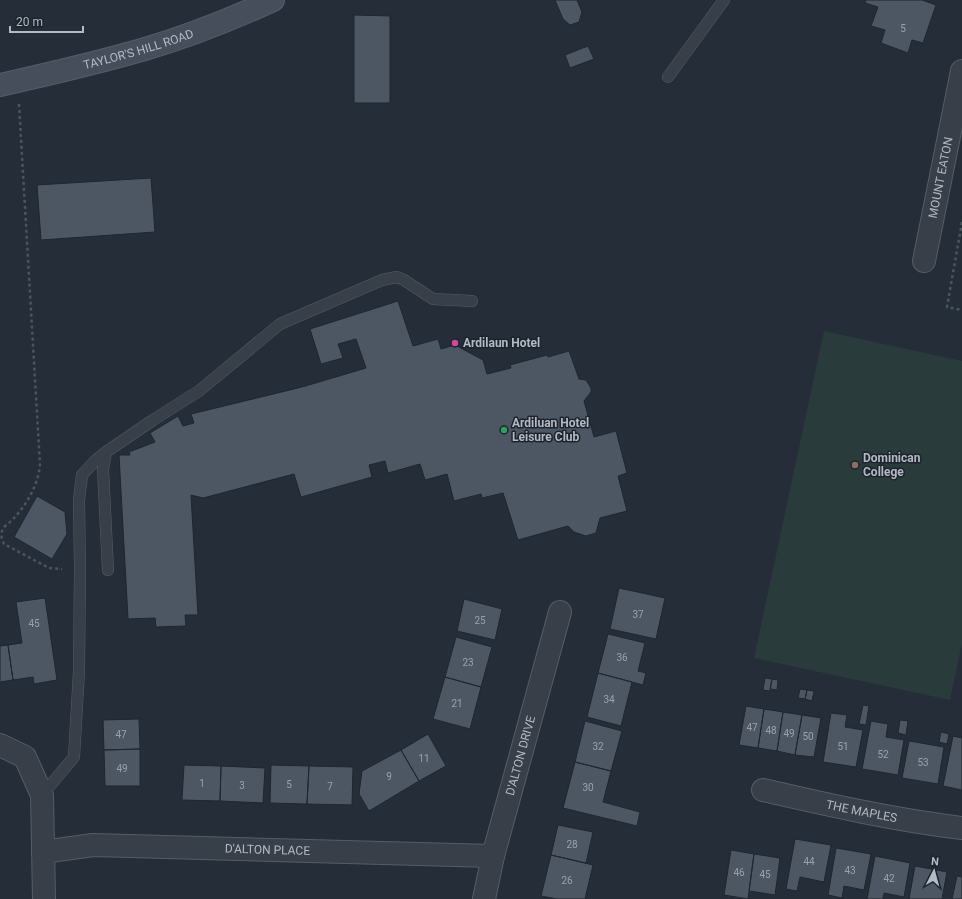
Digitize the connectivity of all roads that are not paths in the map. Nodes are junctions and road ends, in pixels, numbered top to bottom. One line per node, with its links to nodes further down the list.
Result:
1 (273, 0): 5 (main road, TAYLOR'S HILL ROAD)
2 (724, 0): 4 (lane)
3 (962, 71): 6 (street, MOUNT EATON)
4 (668, 77)
5 (9, 83)
6 (924, 261)
7 (472, 301): 8 (lane)
8 (106, 452): 9 (lane); 13 (lane)
9 (108, 570)
10 (560, 612): 16 (street, D'ALTON DRIVE)
11 (0, 745): 13 (street)
12 (763, 790): 14 (street, THE MAPLES)
13 (42, 795): 15 (street)
14 (962, 828)
15 (43, 852): 16 (street, D'ALTON PLACE); 17 (street)
16 (493, 856): 18 (street, D'ALTON DRIVE)
17 (44, 899)
18 (484, 899)

